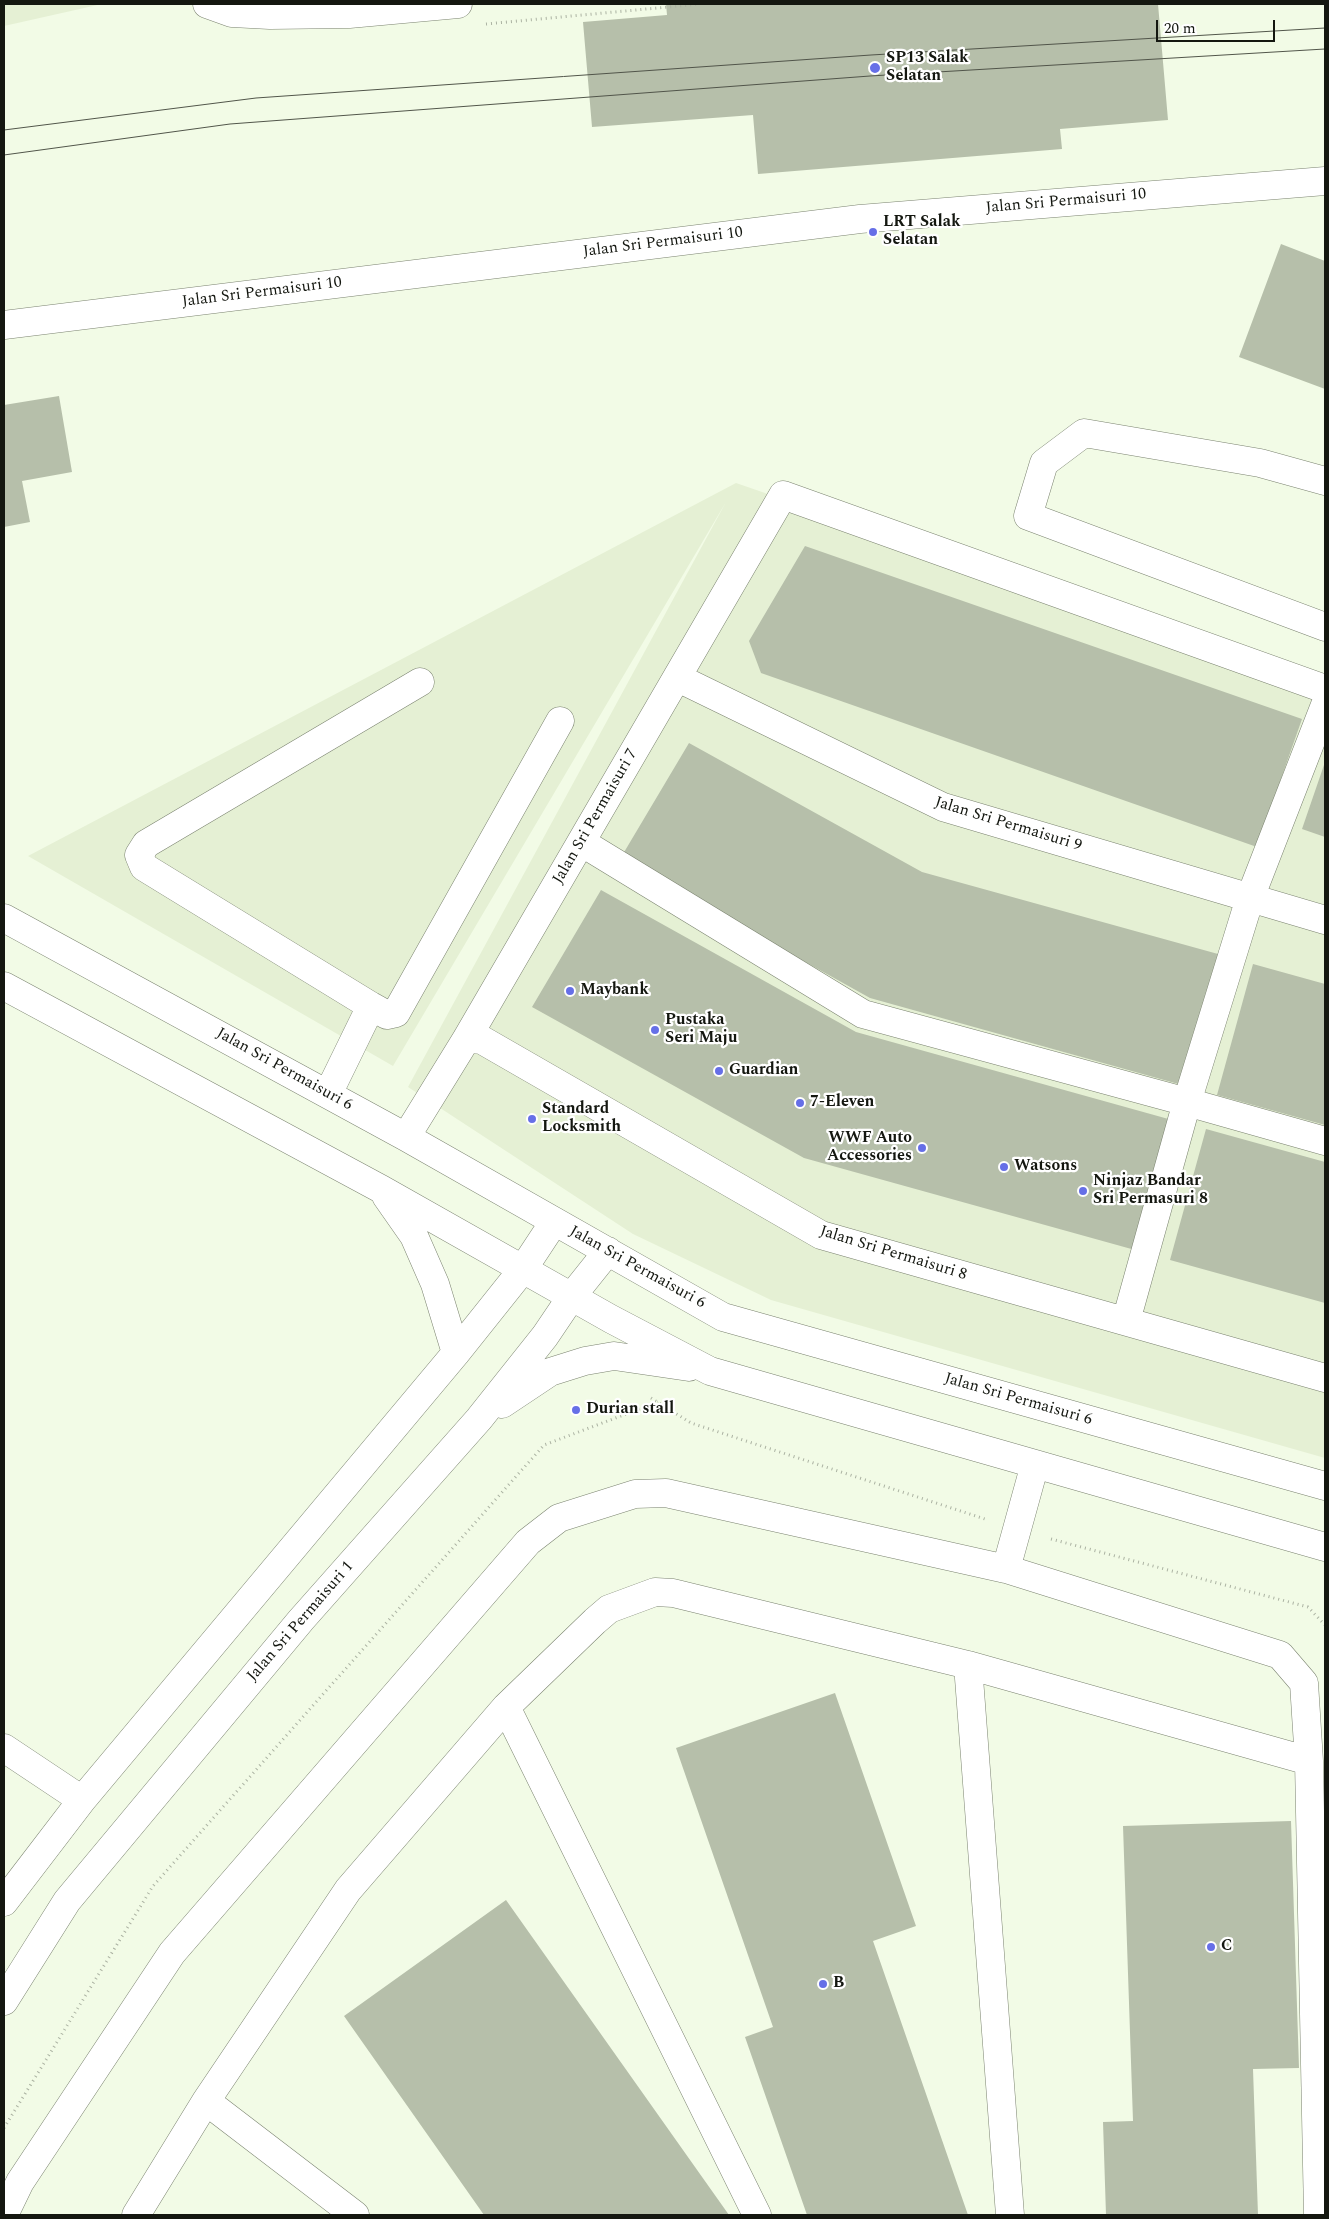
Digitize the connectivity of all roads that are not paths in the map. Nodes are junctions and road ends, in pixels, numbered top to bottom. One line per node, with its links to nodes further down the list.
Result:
1 (206, 4): 4 (street)
2 (295, 4): 4 (street)
3 (458, 4): 4 (street)
4 (270, 15)
5 (1325, 181): 6 (street, Jalan Sri Permaisuri 10)
6 (4, 325)
7 (1325, 481): 8 (street)
8 (1325, 627)
9 (678, 678): 11 (street, Jalan Sri Permaisuri 7); 14 (street, Jalan Sri Permaisuri 7); 15 (street, Jalan Sri Permaisuri 9)
10 (420, 682): 19 (street)
11 (1325, 689)
12 (1325, 705): 15 (street)
13 (560, 721): 19 (street)
14 (581, 842): 20 (street, Jalan Sri Permaisuri 7); 22 (street)
15 (1250, 898): 17 (street, Jalan Sri Permaisuri 9); 22 (street)
16 (4, 918): 21 (street, Jalan Sri Permaisuri 6)
17 (1325, 920)
18 (4, 986): 25 (street)
19 (371, 1006): 21 (street)
20 (467, 1038): 23 (street, Jalan Sri Permaisuri 7); 30 (street, Jalan Sri Permaisuri 8)
21 (328, 1094): 23 (street, Jalan Sri Permaisuri 6)
22 (1187, 1102): 24 (street); 30 (street)
23 (406, 1137): 26 (street, Jalan Sri Permaisuri 6)
24 (1325, 1141)
25 (381, 1190): 28 (street); 31 (street)
26 (554, 1222): 27 (street, Jalan Sri Permaisuri 6); 28 (street)
27 (608, 1251): 29 (street, Jalan Sri Permaisuri 1); 36 (street, Jalan Sri Permaisuri 6)
28 (523, 1270): 29 (street); 31 (street)
29 (572, 1296): 32 (street); 34 (street, Jalan Sri Permaisuri 1)
30 (1126, 1322): 33 (street, Jalan Sri Permaisuri 8)
31 (456, 1353): 43 (street)
32 (710, 1371): 34 (street); 35 (street)
33 (1325, 1378)
34 (479, 1419): 45 (street, Jalan Sri Permaisuri 1)
35 (1035, 1464): 37 (street); 38 (street)
36 (1325, 1486)
37 (1325, 1547)
38 (1006, 1569): 42 (street); 47 (street)
39 (968, 1665): 40 (street); 42 (street); 51 (street)
40 (506, 1706): 46 (street); 50 (street)
41 (4, 1748): 43 (street)
42 (1309, 1761): 52 (street)
43 (82, 1800): 44 (street)
44 (4, 1902)
45 (4, 1999)
46 (206, 2101): 48 (street); 49 (street)
47 (4, 2215)
48 (136, 2215)
49 (356, 2215)
50 (757, 2215)
51 (1010, 2215)
52 (1318, 2215)

